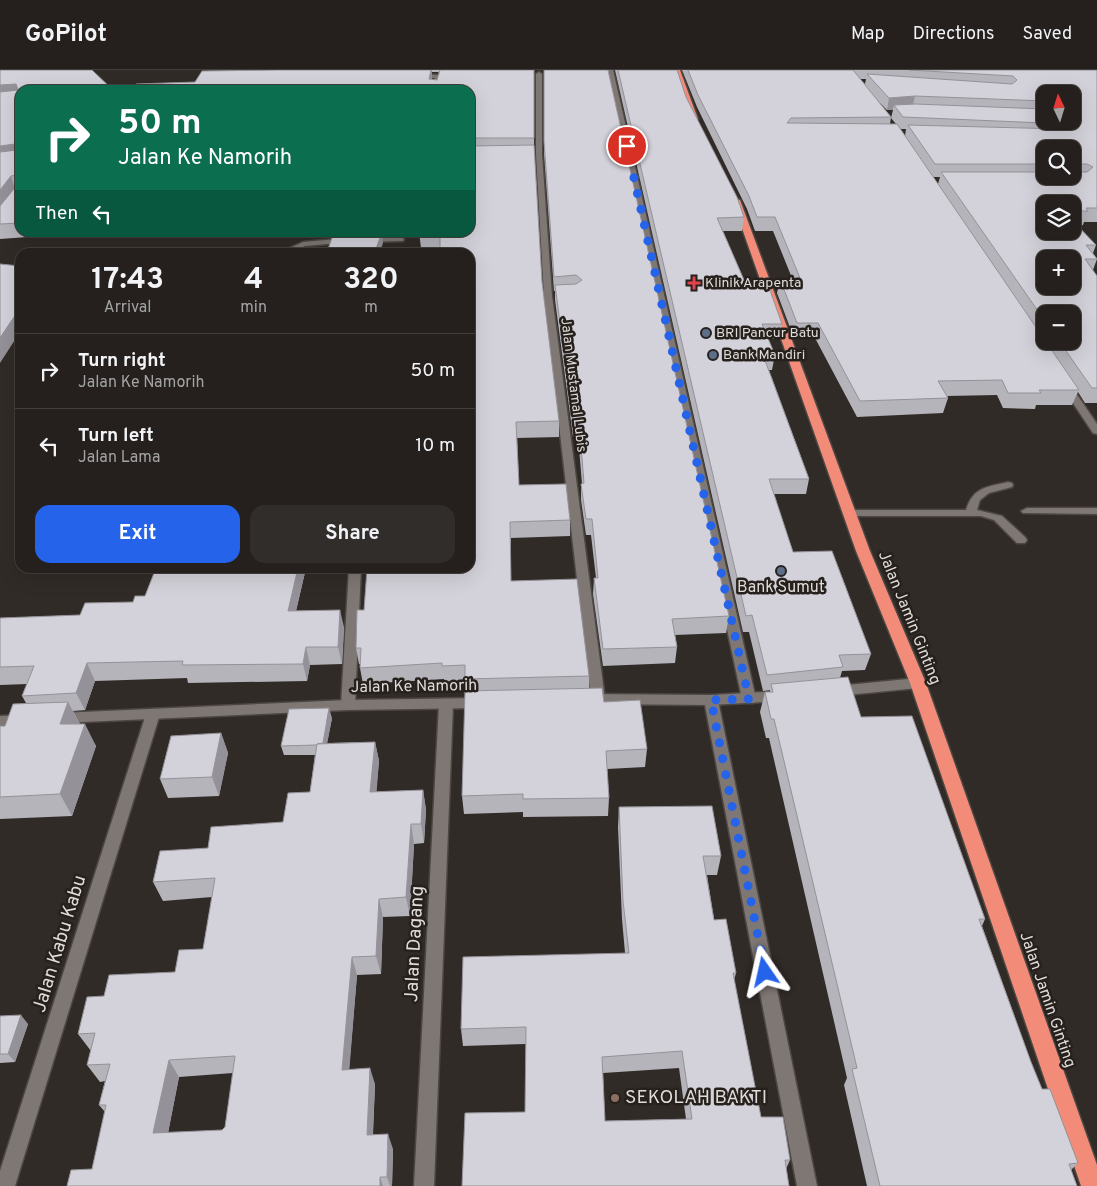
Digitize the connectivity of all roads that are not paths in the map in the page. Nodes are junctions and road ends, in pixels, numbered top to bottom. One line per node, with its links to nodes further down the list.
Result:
1 (610, 70): 26 (street)
2 (677, 70): 7 (highway)
3 (439, 73): 5 (street); 6 (street)
4 (539, 73): 25 (street, Jalan Mustamal Lubis)
5 (408, 76)
6 (435, 85)
7 (703, 134)
8 (729, 185): 19 (highway, Jalan Jamin Ginting)
9 (400, 239): 11 (street)
10 (354, 240): 12 (street)
11 (363, 240)
12 (294, 248)
13 (1060, 376): 14 (street)
14 (1097, 431)
15 (1008, 485): 18 (street)
16 (1027, 511): 17 (street)
17 (1097, 511)
18 (971, 512): 19 (street); 20 (street)
19 (849, 513): 22 (highway, Jalan Jamin Ginting)
20 (1021, 540)
21 (355, 573): 31 (street)
22 (918, 683): 23 (street); 37 (highway, Jalan Jamin Ginting)
23 (824, 692)
24 (796, 695): 26 (street)
25 (598, 698): 27 (street); 28 (street)
26 (749, 699): 28 (street)
27 (570, 700)
28 (711, 700): 36 (street)
29 (493, 702): 30 (street, Jalan Ke Namorih)
30 (446, 704): 31 (street, Jalan Ke Namorih); 35 (street, Jalan Dagang)
31 (348, 705): 32 (street, Jalan Ke Namorih)
32 (153, 714): 33 (street, Jalan Ke Namorih); 34 (street, Jalan Kabu Kabu)
33 (0, 721)
34 (5, 1186)
35 (424, 1186)
36 (807, 1186)
37 (1093, 1186)

